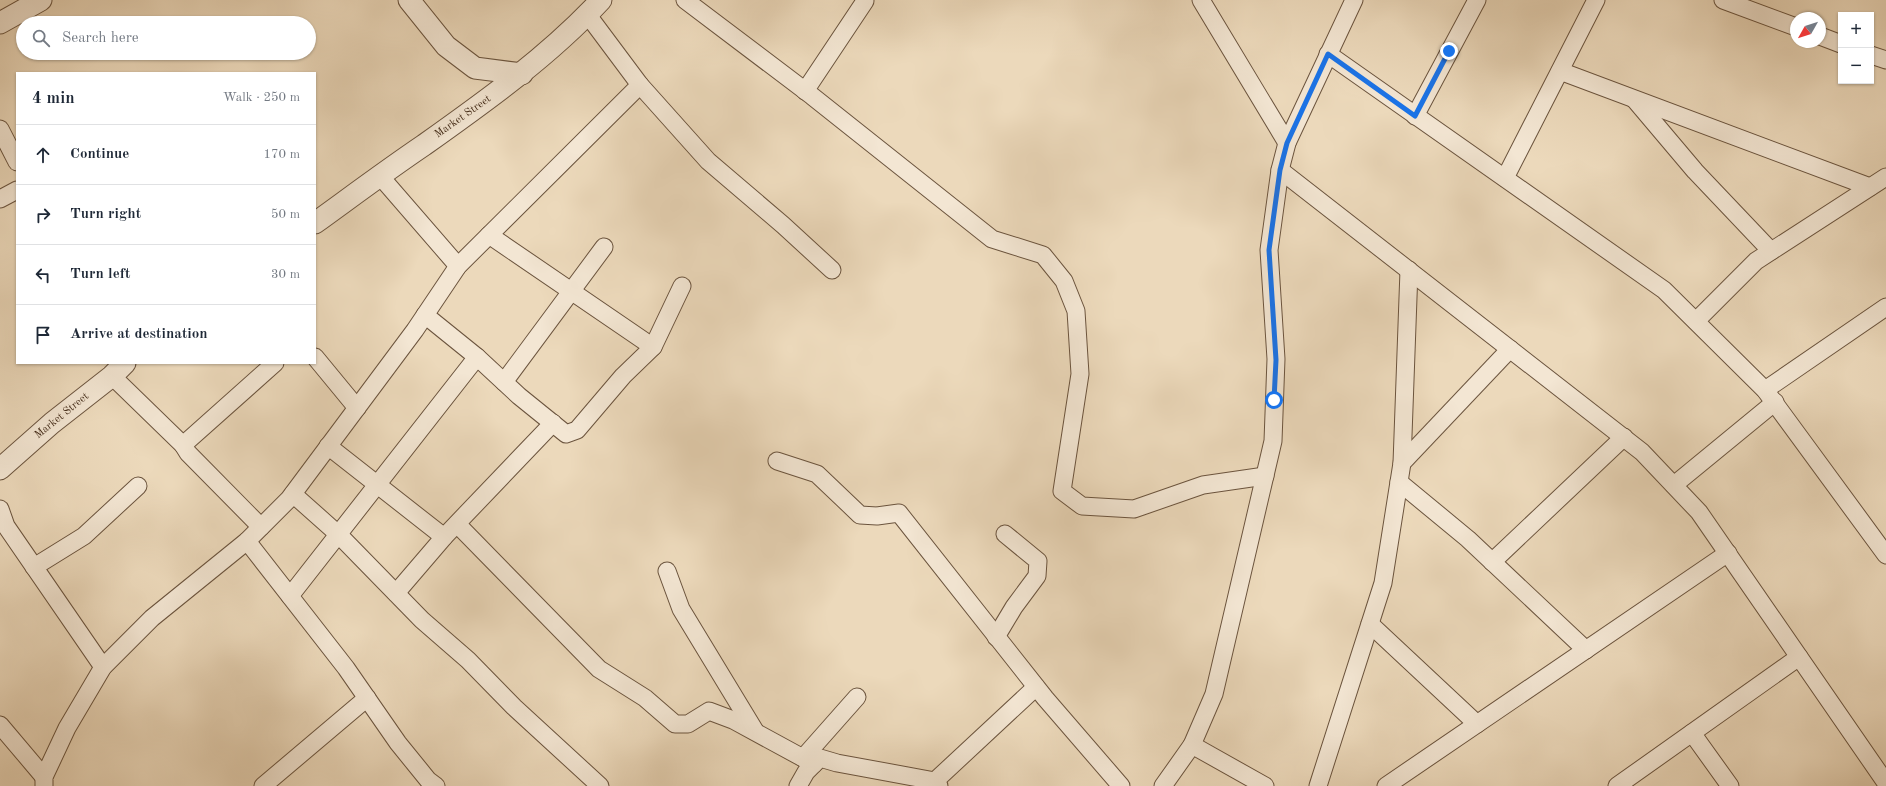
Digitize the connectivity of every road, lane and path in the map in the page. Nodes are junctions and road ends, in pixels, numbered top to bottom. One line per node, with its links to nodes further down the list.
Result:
1 (41, 0): 11 (street)
2 (409, 0): 19 (street)
3 (685, 0): 21 (street)
4 (865, 0): 21 (street)
5 (1201, 0): 25 (street)
6 (1354, 0): 15 (street)
7 (1477, 0): 23 (street)
8 (1596, 0): 18 (street)
9 (1723, 0): 12 (street)
10 (594, 7): 19 (street, Market Street); 20 (street)
11 (0, 23)
12 (1790, 25)
13 (1826, 38): 14 (street)
14 (1838, 43)
15 (1328, 54): 23 (street); 25 (street)
16 (1874, 56): 17 (street)
17 (1886, 60)
18 (1560, 71): 22 (street); 30 (street)
19 (522, 74): 28 (street, Market Street)
20 (640, 85): 35 (street); 39 (street)
21 (805, 91): 62 (street)
22 (1633, 99): 31 (street); 37 (street)
23 (1415, 116): 30 (street)
24 (0, 129): 26 (street)
25 (1287, 143): 27 (street)
26 (16, 160)
27 (1280, 170): 40 (street); 62 (street)
28 (380, 176): 34 (street, Market Street); 38 (street)
29 (1886, 177): 31 (street)
30 (1505, 178): 45 (street)
31 (1870, 187): 37 (street)
32 (16, 191): 33 (street)
33 (0, 200)
34 (316, 222)
35 (489, 235): 38 (street); 42 (street)
36 (604, 247): 42 (street)
37 (1771, 251): 45 (street)
38 (458, 266): 44 (street)
39 (832, 270)
40 (1409, 270): 47 (street); 60 (street)
41 (682, 286): 46 (street)
42 (571, 291): 46 (street); 52 (street)
43 (1886, 307): 53 (street)
44 (425, 315): 48 (street); 54 (street)
45 (1696, 321): 53 (street)
46 (653, 347): 55 (street)
47 (1510, 349): 56 (street); 60 (street)
48 (477, 357): 52 (street); 64 (street)
49 (316, 358): 54 (street)
50 (274, 364): 57 (street)
51 (118, 369): 57 (street); 61 (street, Market Street)
52 (504, 382): 55 (street)
53 (1770, 396): 66 (street); 76 (street)
54 (357, 408): 58 (street)
55 (553, 423): 69 (street)
56 (1624, 437): 66 (street); 77 (street)
57 (183, 446): 70 (street)
58 (328, 446): 64 (street); 67 (street)
59 (777, 461): 83 (street)
60 (1402, 463): 63 (street)
61 (0, 469)
62 (1265, 476): 94 (street)
63 (1398, 482): 77 (street); 82 (street)
64 (378, 485): 72 (street); 73 (street)
65 (138, 486): 78 (street)
66 (1674, 486): 75 (street)
67 (293, 494): 70 (street); 72 (street)
68 (0, 508): 78 (street)
69 (457, 524): 73 (street); 92 (street)
70 (261, 527): 74 (street)
71 (1005, 534): 83 (street)
72 (339, 535): 80 (street); 81 (street)
73 (444, 537): 80 (street)
74 (247, 541): 81 (street); 86 (street)
75 (1728, 553): 84 (street); 85 (street)
76 (1886, 555)
77 (1492, 562): 84 (street)
78 (34, 567): 86 (street)
79 (667, 571): 92 (street)
80 (396, 593): 101 (street)
81 (290, 596): 89 (street)
82 (1370, 624): 90 (street); 106 (street)
83 (996, 637): 87 (street)
84 (1586, 650): 90 (street)
85 (1799, 657): 93 (street); 97 (street)
86 (103, 667): 96 (street)
87 (1036, 687): 98 (street); 103 (street)
88 (857, 697): 95 (street)
89 (367, 698): 99 (street); 100 (street)
90 (1477, 724): 107 (street)
91 (0, 725): 96 (street)
92 (755, 732): 95 (street)
93 (1692, 734): 108 (street); 109 (street)
94 (1192, 745): 104 (street); 105 (street)
95 (809, 761): 98 (street); 102 (street)
96 (44, 782)
97 (1886, 783)
98 (937, 784)
99 (263, 786)
100 (436, 786)
101 (600, 786)
102 (798, 786)
103 (1121, 786)
104 (1163, 786)
105 (1265, 786)
106 (1318, 786)
107 (1386, 786)
108 (1617, 786)
109 (1730, 786)

